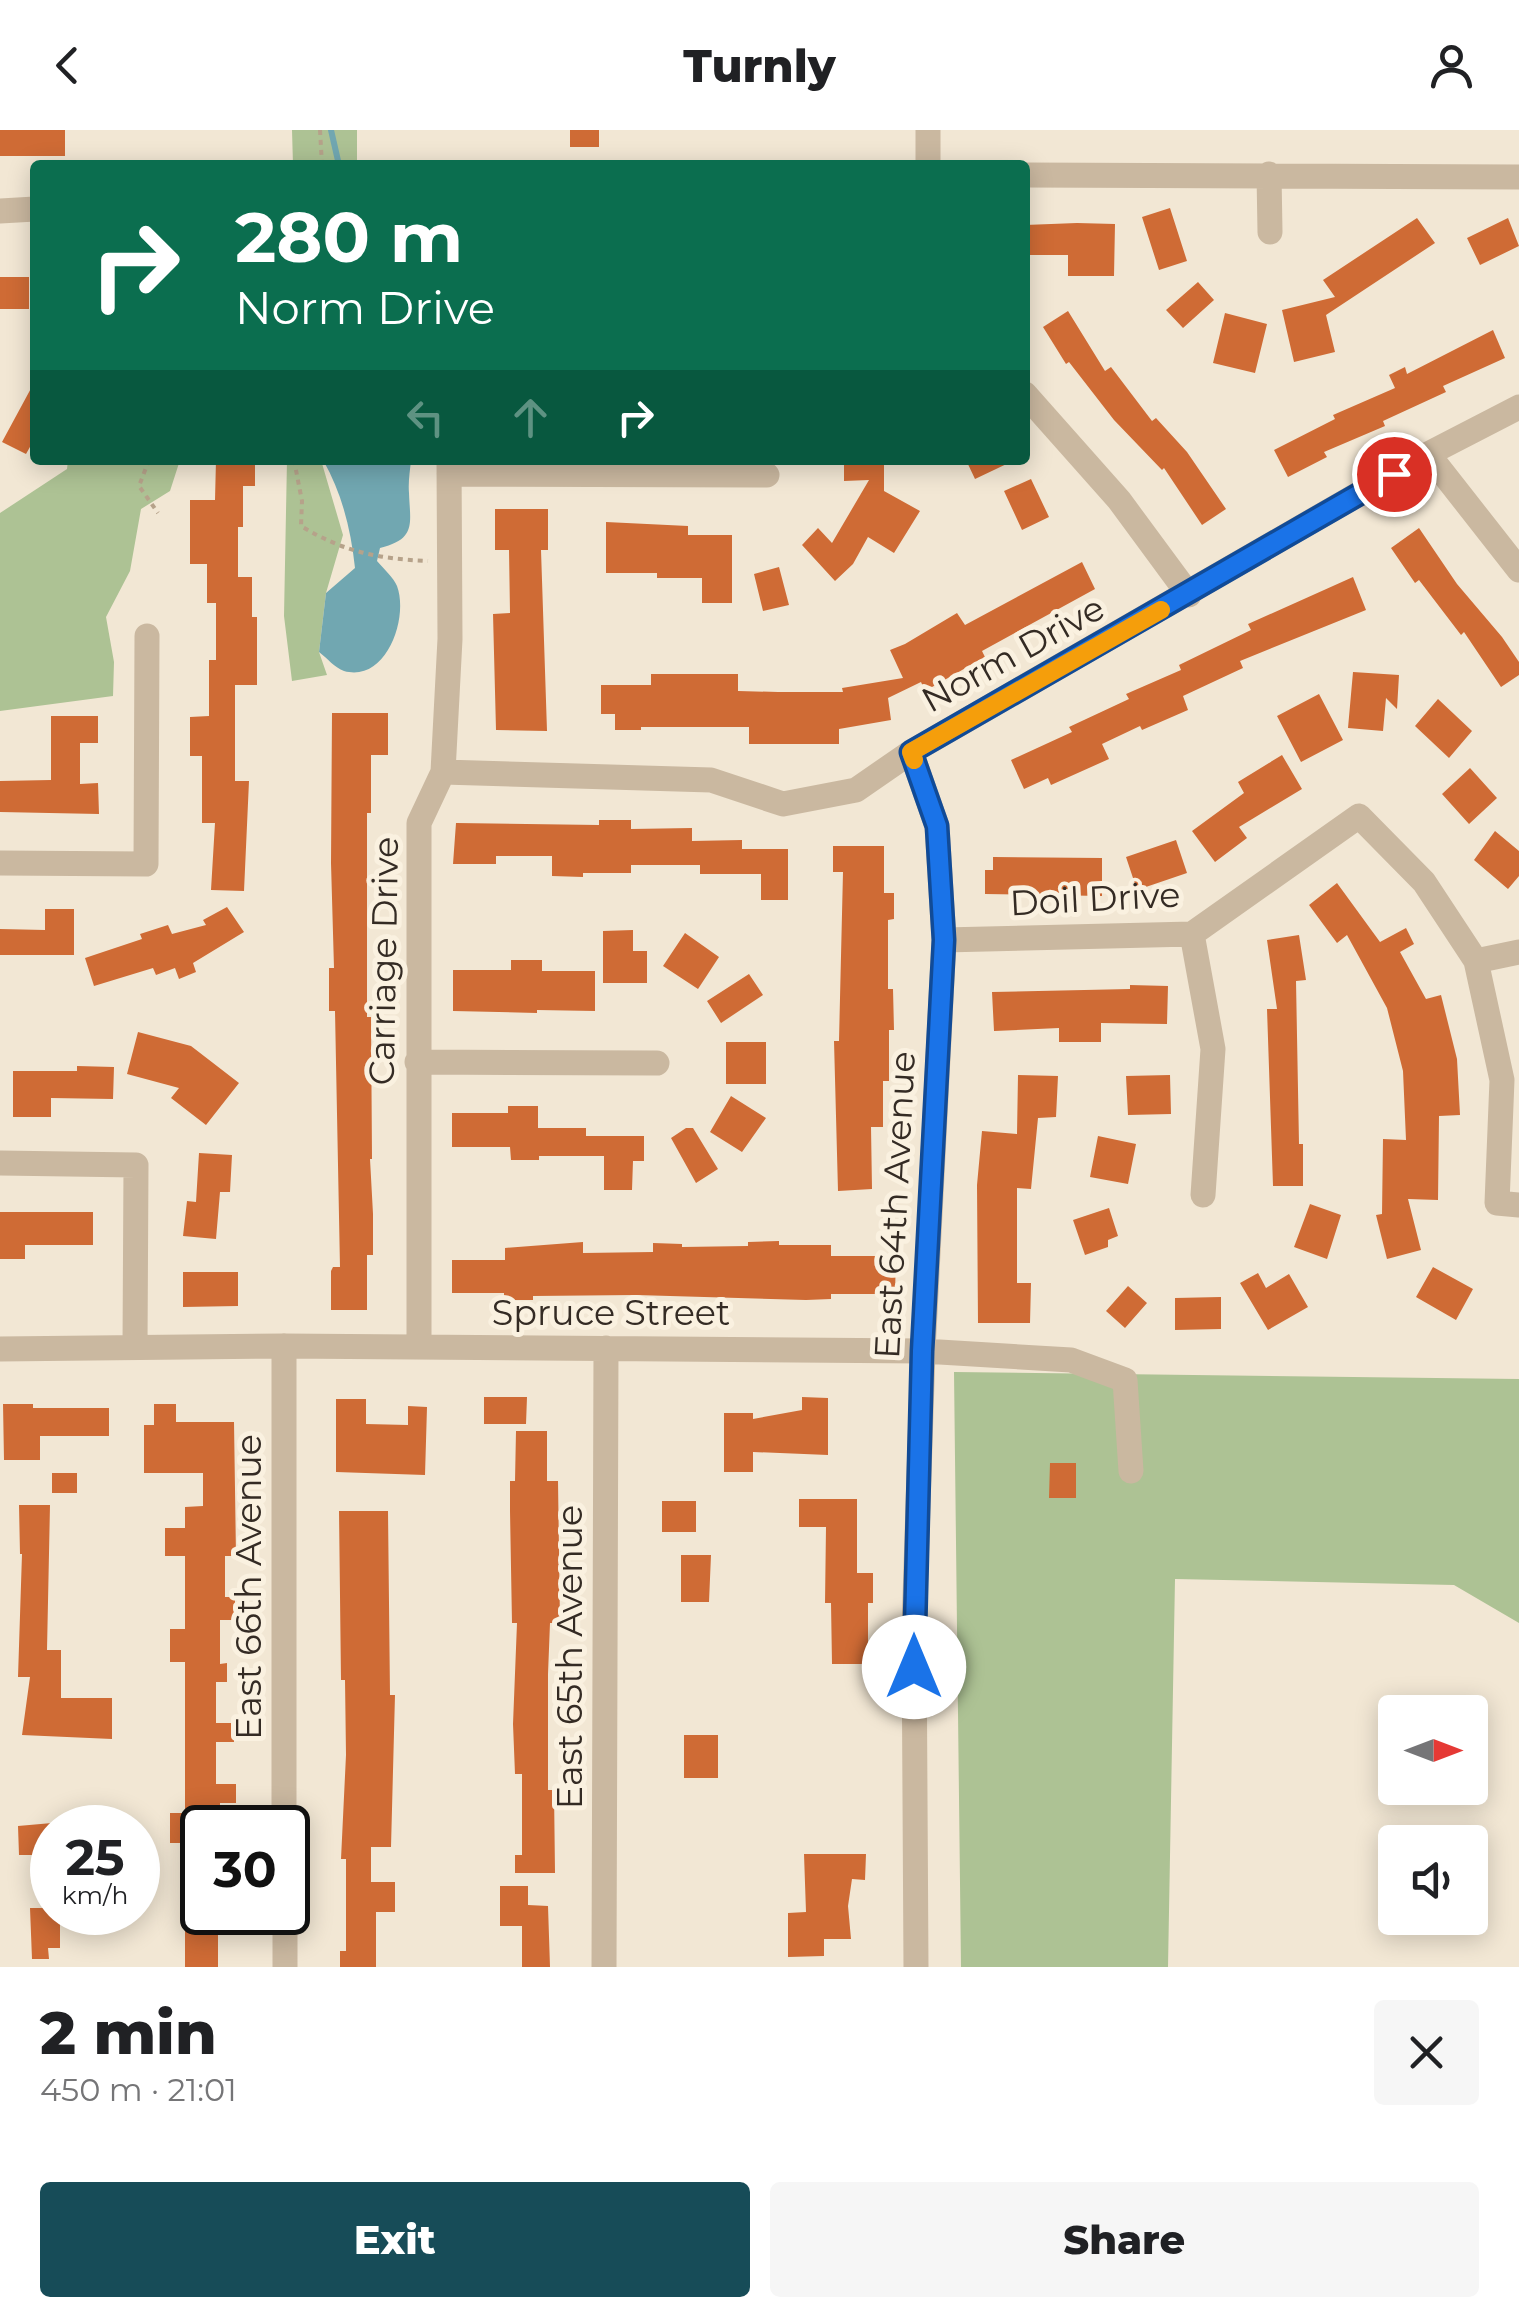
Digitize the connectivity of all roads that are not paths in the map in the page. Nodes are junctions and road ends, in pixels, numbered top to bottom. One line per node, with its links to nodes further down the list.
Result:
1 (928, 130): 2 (street)
2 (928, 160)
3 (1270, 174): 4 (street); 5 (street); 8 (street)
4 (1030, 175)
5 (1519, 177)
6 (30, 209): 7 (street)
7 (0, 211)
8 (1270, 232)
9 (1030, 400): 15 (street)
10 (1519, 407): 11 (street, Norm Drive)
11 (1428, 454): 14 (street); 15 (street, Norm Drive)
12 (449, 467): 13 (street); 18 (street, Carriage Drive)
13 (767, 476)
14 (1519, 570)
15 (1189, 594): 17 (street, Norm Drive)
16 (146, 636): 19 (street)
17 (911, 752): 18 (street, Norm Drive); 21 (street, East 64th Avenue)
18 (442, 772): 24 (street, Carriage Drive)
19 (0, 863)
20 (1192, 934): 21 (street, Doil Drive); 23 (street, Doil Drive); 27 (street)
21 (944, 940): 34 (street, East 64th Avenue)
22 (1519, 952): 23 (street)
23 (1476, 961): 28 (street, Doil Drive)
24 (417, 1062): 25 (street); 31 (street, Carriage Drive)
25 (657, 1064)
26 (0, 1163): 29 (street)
27 (1204, 1194)
28 (1519, 1205)
29 (136, 1346): 30 (street, Spruce Street); 33 (street, Spruce Street)
30 (284, 1346): 31 (street, Spruce Street); 36 (street, East 66th Avenue)
31 (419, 1347): 32 (street, Spruce Street)
32 (606, 1348): 34 (street, Spruce Street); 39 (street, East 65th Avenue)
33 (0, 1350)
34 (922, 1351): 35 (street, Spruce Street); 40 (street, East 64th Avenue)
35 (1132, 1471)
36 (284, 1805)
37 (284, 1935): 38 (street)
38 (284, 1967)
39 (604, 1967)
40 (916, 1967)

